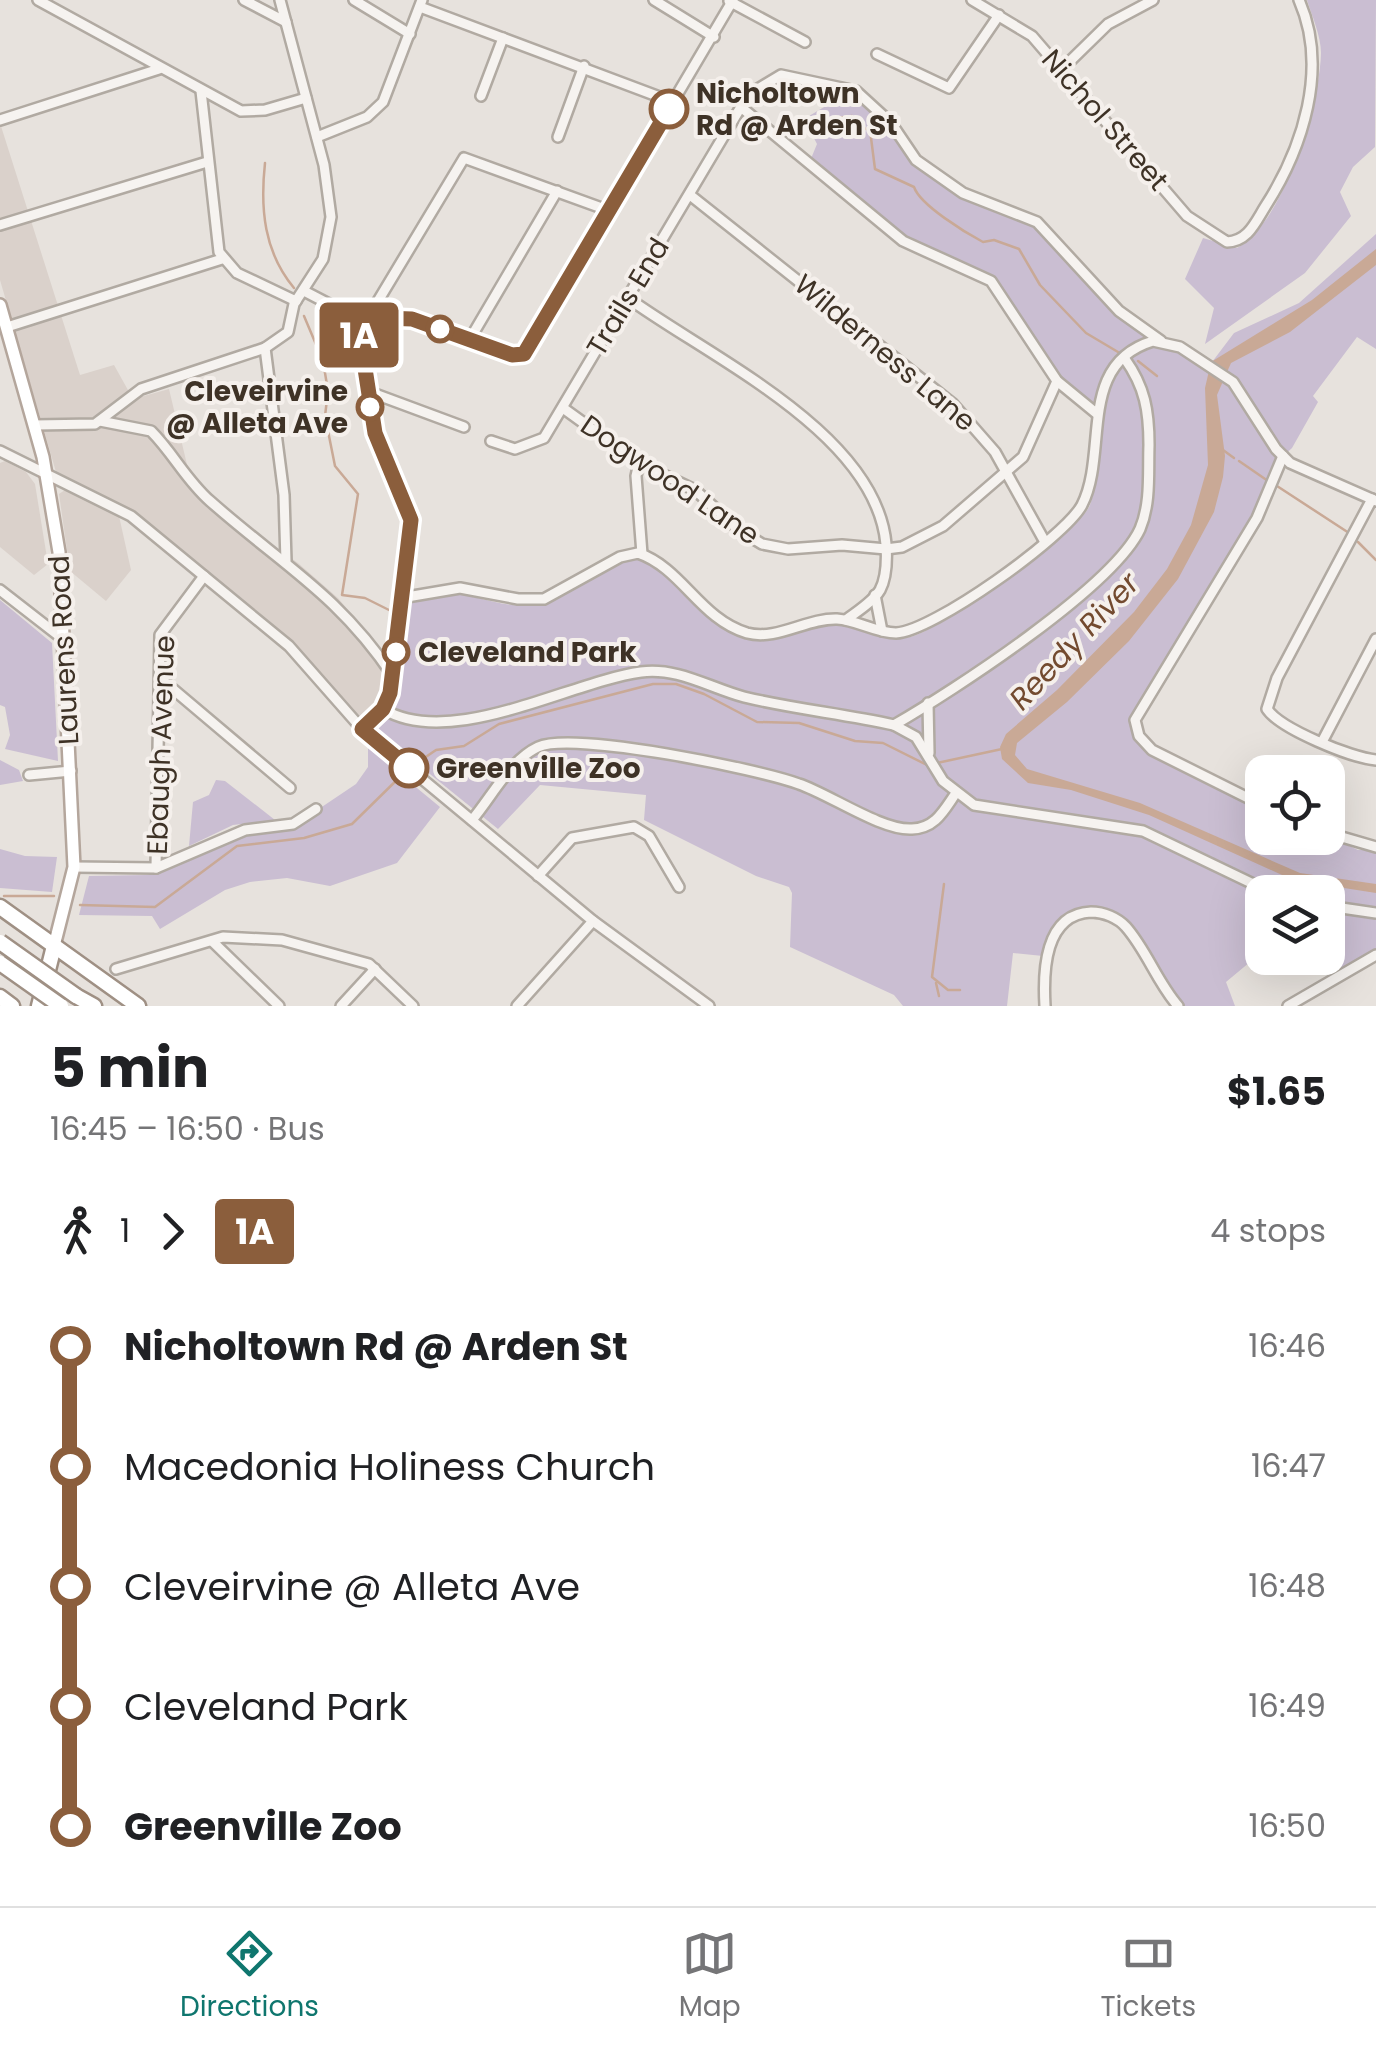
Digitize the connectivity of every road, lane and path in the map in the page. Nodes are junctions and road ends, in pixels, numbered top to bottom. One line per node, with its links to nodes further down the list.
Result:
1 (38, 0): 19 (street)
2 (244, 0): 12 (street)
3 (280, 0): 12 (street)
4 (354, 0): 13 (street)
5 (654, 0): 14 (street)
6 (972, 0): 11 (street, Nichol Street)
7 (1154, 0): 20 (street)
8 (1298, 0): 20 (street, Nichol Street)
9 (731, 1): 14 (street); 16 (street)
10 (421, 3): 13 (street); 15 (street)
11 (1000, 15): 17 (street); 20 (street, Nichol Street)
12 (286, 22): 23 (street)
13 (410, 34): 28 (street)
14 (714, 37): 24 (street)
15 (504, 38): 18 (street); 22 (street)
16 (804, 42)
17 (876, 54)
18 (584, 66): 24 (street); 27 (street)
19 (159, 69): 21 (street); 26 (street)
20 (1062, 70)
21 (201, 91): 23 (street); 29 (street)
22 (481, 96)
23 (306, 98): 28 (street)
24 (673, 102): 32 (street)
25 (742, 108): 31 (street, Trails End); 42 (street, Trails End); 48 (street)
26 (0, 120)
27 (558, 136)
28 (317, 137): 35 (street)
29 (206, 162): 33 (street); 34 (street)
30 (556, 191): 32 (street); 39 (street); 43 (street)
31 (690, 194): 36 (street, Trails End); 60 (street, Wilderness Lane)
32 (610, 210): 43 (street)
33 (0, 225)
34 (222, 259): 37 (street); 41 (street)
35 (304, 291): 37 (street); 40 (street)
36 (628, 298): 50 (street, Trails End); 63 (street)
37 (296, 301): 46 (street)
38 (0, 306): 41 (main road, Laurens Road)
39 (369, 316): 40 (street); 43 (street)
40 (357, 317): 49 (street)
41 (6, 327): 53 (main road, Laurens Road)
42 (1142, 327): 44 (street); 45 (street)
43 (470, 339)
44 (1161, 341): 45 (street); 57 (street)
45 (1146, 344): 47 (street)
46 (265, 348): 52 (street); 65 (street)
47 (1125, 358): 51 (street); 76 (street)
48 (1057, 380): 51 (street); 60 (street, Dogwood Lane)
49 (368, 391): 54 (street); 69 (street)
50 (563, 408): 55 (street, Trails End); 58 (street, Dogwood Lane)
51 (1096, 413): 62 (street)
52 (100, 422): 53 (street); 65 (street)
53 (35, 425): 59 (main road, Laurens Road)
54 (464, 427)
55 (490, 441)
56 (0, 451): 59 (street)
57 (1283, 456): 61 (street); 87 (street)
58 (639, 463): 63 (street, Dogwood Lane); 64 (street)
59 (45, 472): 66 (street); 72 (main road, Laurens Road)
60 (1008, 472): 62 (street, Wilderness Lane); 63 (street, Dogwood Lane)
61 (1374, 500): 80 (street)
62 (1045, 542): 71 (street)
63 (886, 549): 68 (street)
64 (642, 554): 69 (street); 70 (street)
65 (286, 560): 74 (street)
66 (204, 576): 75 (street, Ebaugh Avenue); 79 (street)
67 (0, 590): 72 (street)
68 (875, 595): 70 (street); 71 (street)
69 (400, 601): 74 (street)
70 (846, 620): 71 (street)
71 (882, 630)
72 (63, 638): 83 (main road, Laurens Road)
73 (1376, 640): 80 (street)
74 (394, 676): 77 (street)
75 (161, 678): 85 (street); 93 (street, Ebaugh Avenue)
76 (928, 703): 78 (street); 81 (street)
77 (383, 709): 78 (street); 79 (street)
78 (894, 724): 81 (street)
79 (362, 729): 89 (street)
80 (1322, 742): 82 (street)
81 (932, 760): 86 (street)
82 (1376, 760)
83 (71, 772): 84 (street); 92 (main road, Laurens Road)
84 (29, 775)
85 (290, 788)
86 (956, 793): 89 (street); 95 (street)
87 (1245, 796)
88 (316, 809): 93 (street)
89 (472, 820): 94 (street)
90 (1345, 839): 91 (street)
91 (1376, 848)
92 (74, 866): 93 (street); 103 (main road, Laurens Road)
93 (156, 868)
94 (538, 876): 96 (street); 100 (street)
95 (1245, 880)
96 (680, 887)
97 (1345, 908): 99 (street)
98 (5, 911): 103 (highway)
99 (1376, 913)
100 (593, 921): 110 (street); 118 (street)
101 (212, 941): 106 (street); 107 (street); 115 (street)
102 (0, 942): 113 (highway, bridge)
103 (54, 946): 109 (highway, Laurens Road); 114 (highway)
104 (1376, 954): 122 (street)
105 (0, 963): 112 (highway, bridge)
106 (116, 969)
107 (375, 969): 116 (street); 117 (street)
108 (0, 997): 111 (highway)
109 (40, 1001)
110 (695, 1002): 119 (street)
111 (12, 1006)
112 (62, 1006)
113 (94, 1006)
114 (138, 1006)
115 (279, 1006)
116 (341, 1006)
117 (413, 1006)
118 (517, 1006)
119 (708, 1006)
120 (1046, 1006): 121 (street)
121 (1178, 1006)
122 (1288, 1006)

